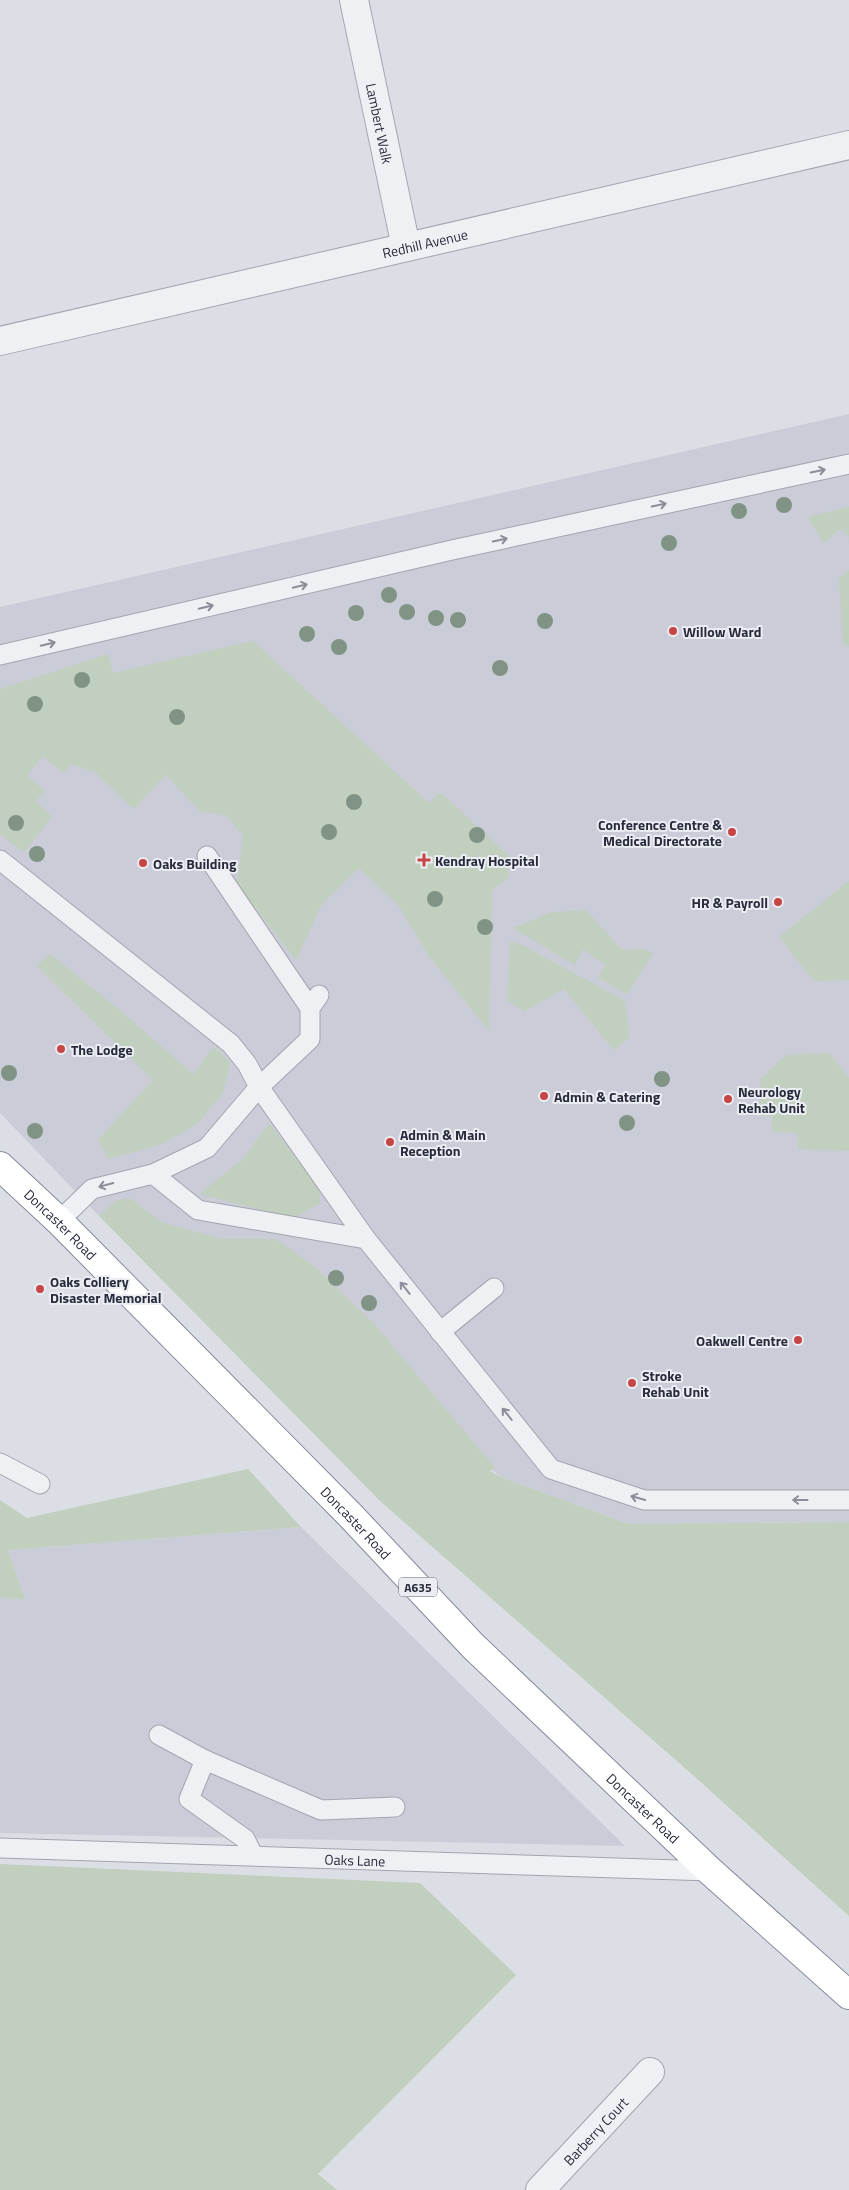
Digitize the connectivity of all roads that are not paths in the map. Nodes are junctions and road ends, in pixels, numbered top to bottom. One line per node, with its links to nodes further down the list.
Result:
1 (354, 0): 3 (street, Lambert Walk)
2 (849, 145): 3 (street, Redhill Avenue)
3 (406, 247): 4 (street, Redhill Avenue)
4 (0, 340)
5 (849, 464): 6 (lane, one-way to 5)
6 (0, 655)
7 (207, 856): 9 (lane)
8 (0, 860): 9 (lane)
9 (259, 1087): 11 (lane); 13 (lane)
10 (0, 1166): 12 (highway, Doncaster Road / A635)
11 (153, 1174): 12 (lane, one-way to 12); 13 (lane)
12 (59, 1221): 24 (highway, Doncaster Road / A635)
13 (366, 1239): 15 (lane, one-way to 13)
14 (494, 1288): 15 (lane)
15 (440, 1332): 18 (lane, one-way to 15)
16 (0, 1463): 17 (lane)
17 (40, 1484)
18 (849, 1500)
19 (159, 1735): 20 (lane)
20 (206, 1760): 21 (lane); 23 (lane)
21 (395, 1808)
22 (0, 1848): 23 (lane, Oaks Lane)
23 (253, 1855): 24 (lane, Oaks Lane)
24 (710, 1871): 25 (highway, Doncaster Road / A635)
25 (849, 1995)
26 (650, 2072): 27 (street, Barberry Court)
27 (540, 2190)

